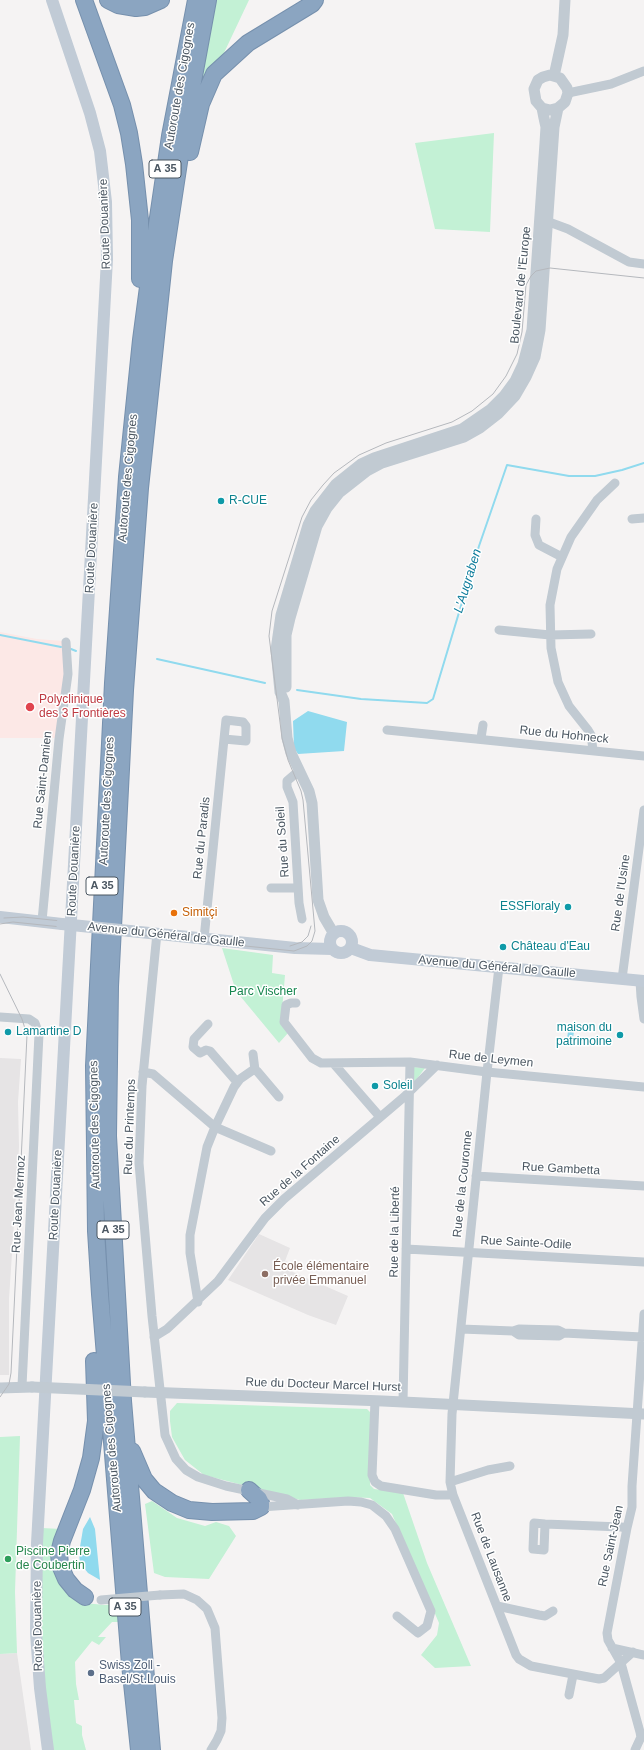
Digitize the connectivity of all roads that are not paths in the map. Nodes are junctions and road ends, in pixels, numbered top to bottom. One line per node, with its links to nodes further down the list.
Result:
1 (52, 0): 105 (main road, Route Douanière)
2 (84, 0): 17 (highway)
3 (108, 0): 4 (highway)
4 (161, 0)
5 (196, 0): 17 (highway, Autoroute des Cigognes / A 35)
6 (208, 0): 15 (highway, Autoroute des Cigognes / A 35)
7 (316, 0): 15 (highway)
8 (565, 0): 10 (street)
9 (644, 72): 11 (street)
10 (554, 76): 11 (street); 12 (street)
11 (568, 93): 13 (street)
12 (542, 108): 13 (street); 27 (street, Boulevard de l'Europe)
13 (558, 108): 14 (street, Boulevard de l'Europe)
14 (549, 222): 16 (street); 27 (street, Boulevard de l'Europe)
15 (164, 261): 83 (highway, Autoroute des Cigognes / A 35)
16 (644, 264)
17 (141, 340): 70 (highway, Autoroute des Cigognes / A 35)
18 (615, 483): 22 (street)
19 (644, 518): 21 (street)
20 (536, 519): 22 (street)
21 (632, 519)
22 (562, 557): 25 (street)
23 (499, 630): 25 (street)
24 (591, 634): 25 (street)
25 (550, 635): 32 (street)
26 (66, 642): 41 (street, Rue Saint-Damien)
27 (284, 701): 34 (street, Boulevard de l'Europe)
28 (483, 725): 30 (street)
29 (388, 730): 30 (street, Rue du Hohneck)
30 (481, 738): 32 (street, Rue du Hohneck)
31 (224, 739): 44 (street, Rue du Paradis)
32 (593, 750): 33 (street, Rue du Hohneck)
33 (644, 756)
34 (300, 774): 38 (street, Rue du Soleil); 43 (street, Boulevard de l'Europe)
35 (644, 810): 36 (street, Rue de l'Usine)
36 (642, 838): 48 (street, Rue de l'Usine)
37 (271, 888): 38 (street)
38 (298, 888): 40 (street, Rue du Soleil)
39 (0, 917): 41 (main road, Avenue du Général de Gaulle)
40 (302, 919)
41 (42, 921): 42 (main road, Avenue du Général de Gaulle, bridge)
42 (157, 933): 44 (main road, Avenue du Général de Gaulle); 59 (street, Rue du Printemps)
43 (334, 934): 45 (main road); 46 (main road)
44 (204, 939): 46 (main road, Avenue du Général de Gaulle)
45 (351, 948): 46 (main road); 47 (main road, Avenue du Général de Gaulle)
46 (332, 949)
47 (500, 967): 48 (main road, Avenue du Général de Gaulle); 60 (street, Rue de la Couronne)
48 (622, 979): 49 (main road, Avenue du Général de Gaulle)
49 (642, 981): 52 (street)
50 (296, 1003): 56 (street, Rue de Leymen)
51 (0, 1017): 79 (street, Rue Jean Mermoz)
52 (644, 1018)
53 (208, 1024): 61 (street)
54 (253, 1054): 58 (street)
55 (410, 1062): 56 (street, Rue de Leymen); 57 (street, Rue de Leymen); 63 (street, Rue de la Liberté)
56 (334, 1064): 65 (street)
57 (437, 1066): 60 (street, Rue de Leymen); 63 (street, Rue de la Fontaine)
58 (255, 1070): 61 (street); 64 (street)
59 (143, 1072): 66 (street); 77 (street, Rue du Printemps)
60 (487, 1072): 62 (street, Rue de Leymen); 68 (street, Rue de la Couronne)
61 (237, 1082): 66 (street)
62 (644, 1087)
63 (409, 1092): 65 (street, Rue de la Fontaine); 71 (street, Rue de la Liberté)
64 (278, 1097)
65 (380, 1117): 74 (street, Rue de la Fontaine)
66 (215, 1127): 67 (street); 74 (street)
67 (271, 1151)
68 (476, 1176): 69 (street, Rue Gambetta); 72 (street, Rue de la Couronne)
69 (644, 1186)
70 (96, 1231): 95 (highway); 106 (highway, Autoroute des Cigognes / A 35)
71 (406, 1249): 72 (street, Rue Sainte-Odile); 84 (street, Rue de la Liberté)
72 (468, 1252): 73 (street, Rue Sainte-Odile); 76 (street, Rue de la Couronne)
73 (644, 1262)
74 (198, 1302): 77 (street, Rue de la Fontaine)
75 (644, 1314): 78 (street, Rue Saint-Jean)
76 (461, 1329): 78 (street); 85 (street, Rue de la Couronne)
77 (154, 1337): 81 (street, Rue du Printemps)
78 (642, 1337): 86 (street, Rue Saint-Jean)
79 (27, 1387): 80 (street, Rue du Docteur Marcel Hurst); 81 (street, Rue du Docteur Marcel Hurst, bridge)
80 (0, 1388)
81 (160, 1393): 82 (street, Rue du Docteur Marcel Hurst); 89 (street, Rue du Printemps)
82 (375, 1400): 84 (street, Rue du Docteur Marcel Hurst); 90 (street)
83 (122, 1401): 92 (highway); 107 (highway, Autoroute des Cigognes / A 35)
84 (403, 1402): 85 (street, Rue du Docteur Marcel Hurst)
85 (453, 1404): 86 (street, Rue du Docteur Marcel Hurst); 88 (street, Rue de Lausanne)
86 (641, 1414): 94 (street, Rue Saint-Jean)
87 (510, 1466): 88 (street)
88 (450, 1482): 90 (street, Rue de Lausanne)
89 (249, 1490): 91 (street, Rue du Printemps); 92 (highway)
90 (453, 1495): 96 (street, Rue de Lausanne)
91 (298, 1505): 92 (street); 98 (street)
92 (262, 1507)
93 (545, 1524): 94 (street)
94 (627, 1528): 99 (street, Rue Saint-Jean)
95 (85, 1596): 108 (street, bridge)
96 (497, 1606): 97 (street); 103 (street, Rue de Lausanne)
97 (553, 1611)
98 (397, 1616)
99 (612, 1648): 100 (street); 102 (street, Rue Saint-Jean)
100 (633, 1652): 101 (street); 102 (street, Rue de Lausanne)
101 (644, 1655)
102 (621, 1663): 103 (street, Rue de Lausanne); 109 (street, Rue Saint-Jean)
103 (573, 1675): 104 (street)
104 (569, 1695)
105 (48, 1750)
106 (139, 1750)
107 (152, 1750)
108 (210, 1750)
109 (635, 1750)

